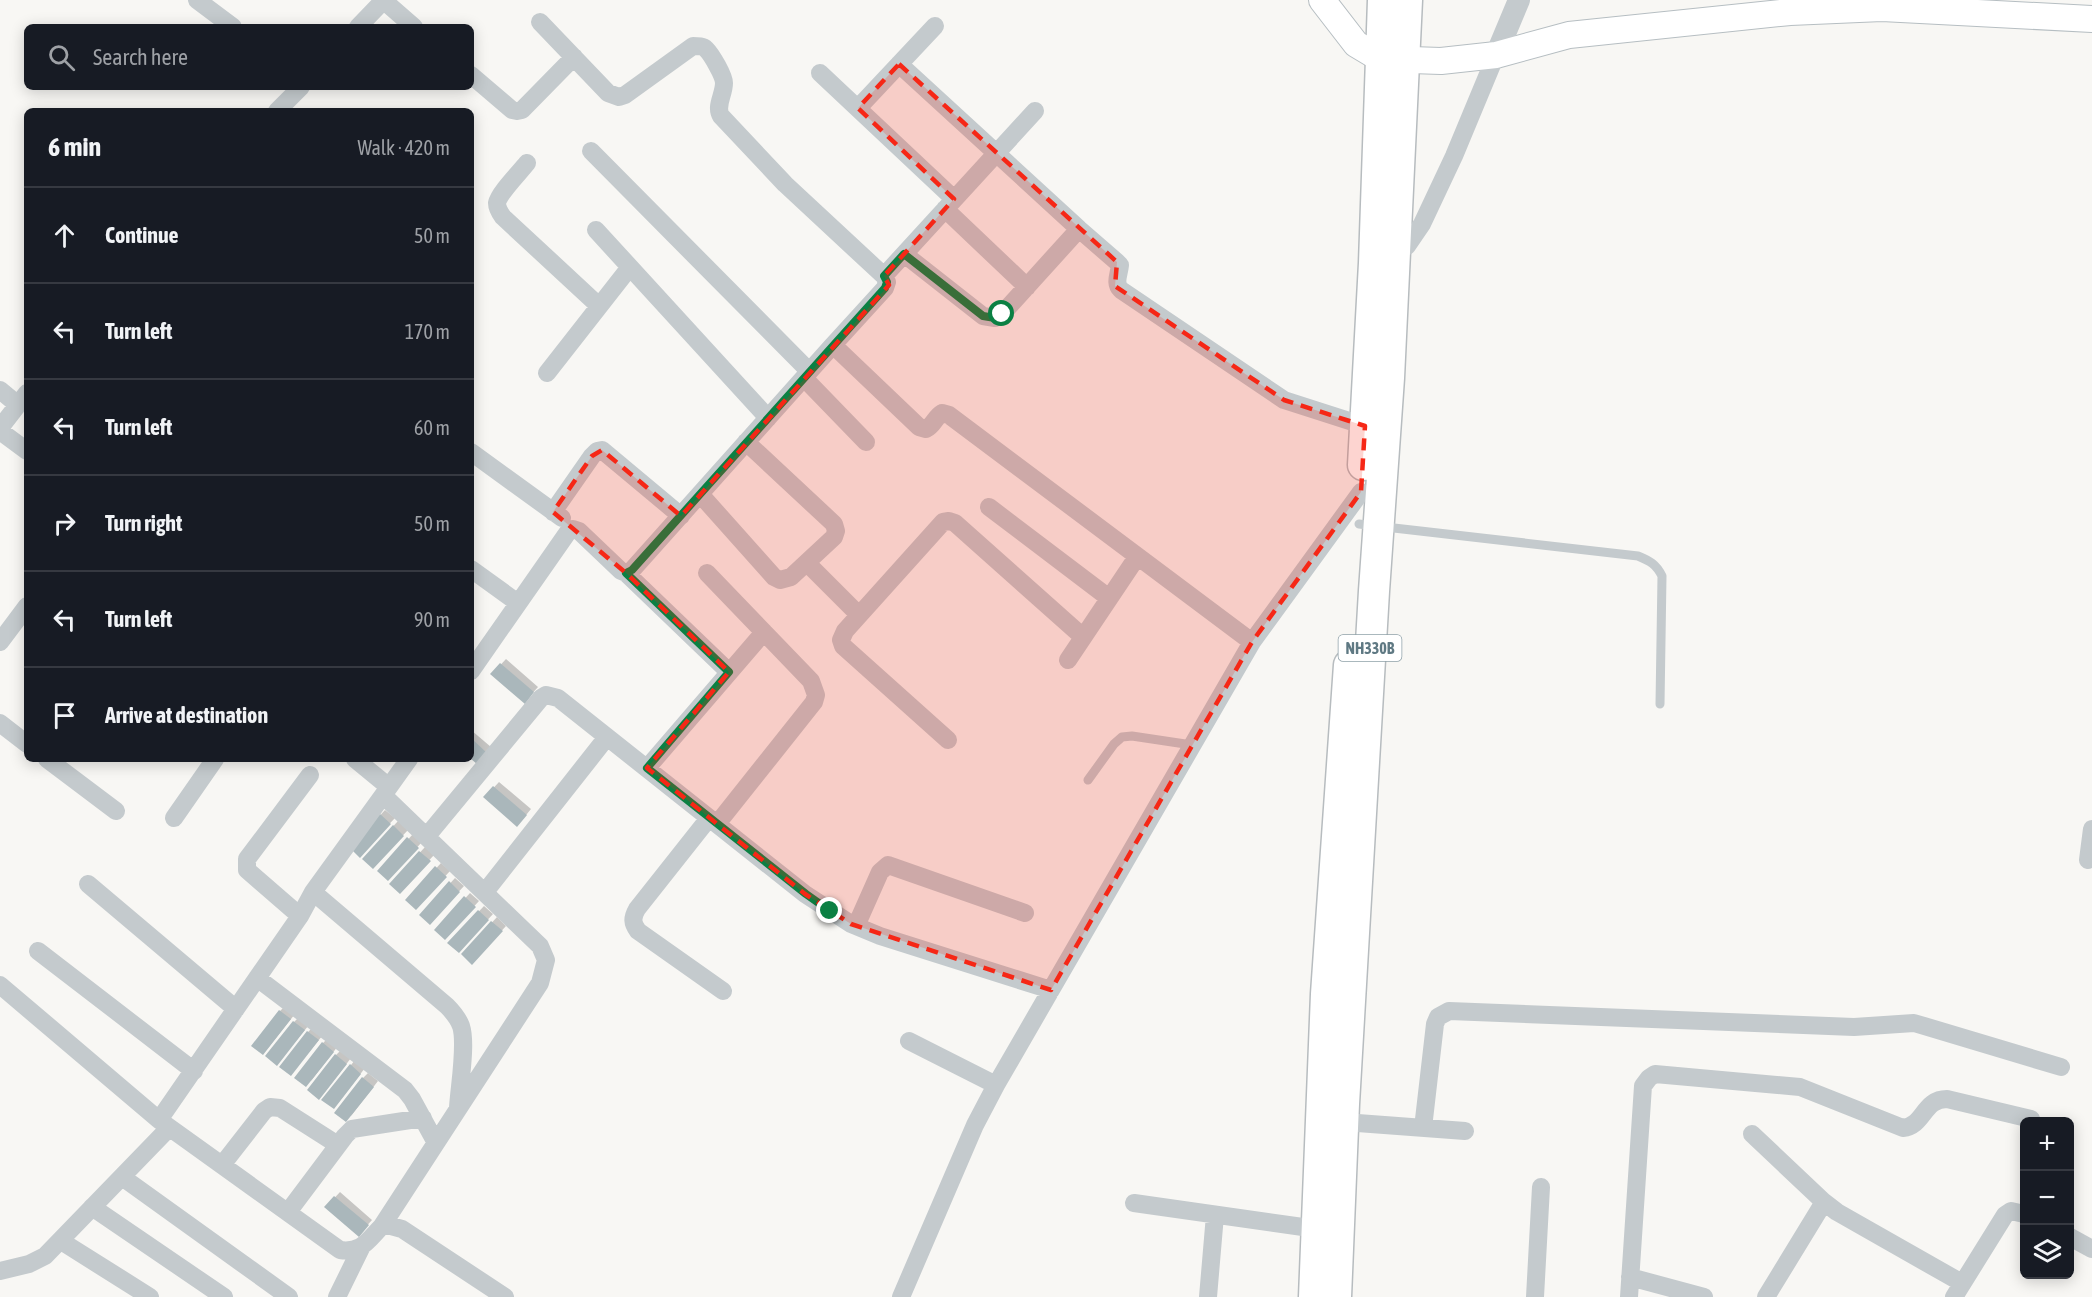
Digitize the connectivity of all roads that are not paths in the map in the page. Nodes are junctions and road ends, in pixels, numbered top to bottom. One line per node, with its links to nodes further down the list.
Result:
1 (197, 0): 9 (street)
2 (383, 0): 10 (street); 11 (street)
3 (1322, 0): 15 (main road)
4 (1383, 0): 15 (highway, NH330B)
5 (1407, 0): 15 (highway, NH330B)
6 (1519, 0): 13 (street)
7 (2079, 15): 13 (main road)
8 (540, 22): 14 (street)
9 (229, 24)
10 (361, 24)
11 (411, 24)
12 (935, 26): 16 (street)
13 (1496, 55): 15 (main road); 29 (street)
14 (574, 57): 18 (street); 32 (street)
15 (1393, 60): 29 (highway, NH330B); 41 (highway, NH330B)
16 (899, 64): 21 (street); 24 (street)
17 (820, 73): 21 (street)
18 (474, 78)
19 (299, 90): 20 (street)
20 (285, 108)
21 (858, 108): 26 (street)
22 (1035, 111): 24 (street)
23 (591, 151): 37 (street)
24 (996, 153): 26 (street); 28 (street)
25 (527, 163): 34 (street)
26 (950, 204): 30 (street); 33 (street)
27 (596, 230): 31 (street)
28 (1079, 230): 33 (street); 41 (street)
29 (1395, 253): 52 (highway, NH330B)
30 (904, 254): 32 (street); 33 (street)
31 (630, 267): 34 (street); 40 (street)
32 (884, 276): 35 (street)
33 (1027, 287)
34 (599, 306): 36 (street)
35 (833, 345): 37 (street); 54 (street)
36 (547, 373)
37 (806, 374): 40 (street); 44 (street)
38 (0, 390): 39 (street)
39 (22, 399): 42 (street)
40 (768, 418): 43 (street)
41 (1365, 426): 47 (highway, NH330B)
42 (0, 429): 45 (street)
43 (746, 442): 48 (street); 55 (street)
44 (866, 442)
45 (24, 449)
46 (474, 454): 50 (street)
47 (1361, 492): 52 (highway, NH330B); 66 (street)
48 (700, 494): 51 (street); 55 (street)
49 (989, 507): 59 (street)
50 (553, 512): 51 (street); 53 (street)
51 (681, 516): 57 (street)
52 (1369, 525): 70 (lane); 109 (highway, NH330B); 126 (highway, NH330B)
53 (579, 531): 57 (street); 60 (street)
54 (1137, 557): 59 (street); 66 (street)
55 (807, 563): 62 (street)
56 (474, 571): 60 (street)
57 (626, 573): 69 (street)
58 (707, 573): 63 (street)
59 (1109, 598): 65 (street)
60 (518, 603): 68 (street)
61 (24, 611): 64 (street)
62 (859, 615): 65 (street); 73 (street)
63 (764, 632): 69 (street); 86 (street)
64 (2, 634)
65 (1083, 638): 67 (street)
66 (1252, 642): 75 (street)
67 (1068, 660)
68 (474, 663)
69 (729, 672): 80 (street)
70 (1660, 704)
71 (0, 723): 74 (street)
72 (607, 737): 80 (street); 88 (street); 92 (street)
73 (948, 741)
74 (24, 742)
75 (1192, 745): 82 (lane); 99 (street)
76 (51, 762): 84 (street)
77 (213, 762): 85 (street)
78 (358, 762): 83 (street)
79 (407, 762): 83 (street)
80 (647, 768): 86 (street)
81 (310, 775): 94 (street)
82 (1088, 780)
83 (386, 791): 88 (street); 91 (street)
84 (116, 811)
85 (174, 818)
86 (713, 821): 95 (street); 100 (street)
87 (2092, 829): 89 (street)
88 (427, 836): 92 (street)
89 (2088, 860)
90 (88, 884): 101 (street)
91 (313, 892): 94 (street); 106 (street)
92 (485, 892): 106 (street)
93 (1025, 913): 95 (street)
94 (300, 916): 97 (street)
95 (856, 926): 99 (street)
96 (38, 951): 104 (street)
97 (257, 978): 101 (street); 108 (street)
98 (0, 985): 110 (street)
99 (1052, 990): 105 (street)
100 (723, 991)
101 (236, 1009): 104 (street)
102 (909, 1041): 105 (street)
103 (2061, 1067): 111 (street)
104 (194, 1071): 110 (street)
105 (996, 1085): 139 (street)
106 (457, 1110): 114 (street)
107 (2023, 1117): 132 (street)
108 (423, 1118): 114 (street); 115 (street)
109 (1344, 1122): 111 (street); 142 (highway, NH330B)
110 (164, 1124): 116 (street); 117 (street)
111 (1423, 1128): 112 (street)
112 (1465, 1131)
113 (1752, 1134): 119 (street)
114 (436, 1143): 125 (street)
115 (338, 1144): 116 (street); 122 (street)
116 (222, 1165): 122 (street)
117 (122, 1177): 121 (street); 136 (street)
118 (1540, 1187): 143 (street)
119 (1824, 1202): 133 (street); 146 (street)
120 (1134, 1203): 124 (street)
121 (92, 1208): 128 (street); 135 (street)
122 (288, 1212): 129 (street)
123 (2020, 1213): 133 (street)
124 (1215, 1215): 126 (street); 140 (street)
125 (382, 1226): 129 (street); 138 (street)
126 (1317, 1229): 141 (highway, NH330B)
127 (2074, 1239): 130 (street)
128 (60, 1240): 131 (street); 134 (street)
129 (361, 1248): 137 (street)
130 (2092, 1249)
131 (0, 1271)
132 (1630, 1277): 144 (street); 145 (street)
133 (1958, 1290)
134 (150, 1297)
135 (224, 1297)
136 (289, 1297)
137 (337, 1297)
138 (504, 1297)
139 (901, 1297)
140 (1208, 1297)
141 (1314, 1297)
142 (1336, 1297)
143 (1535, 1297)
144 (1629, 1297)
145 (1704, 1297)
146 (1766, 1297)

